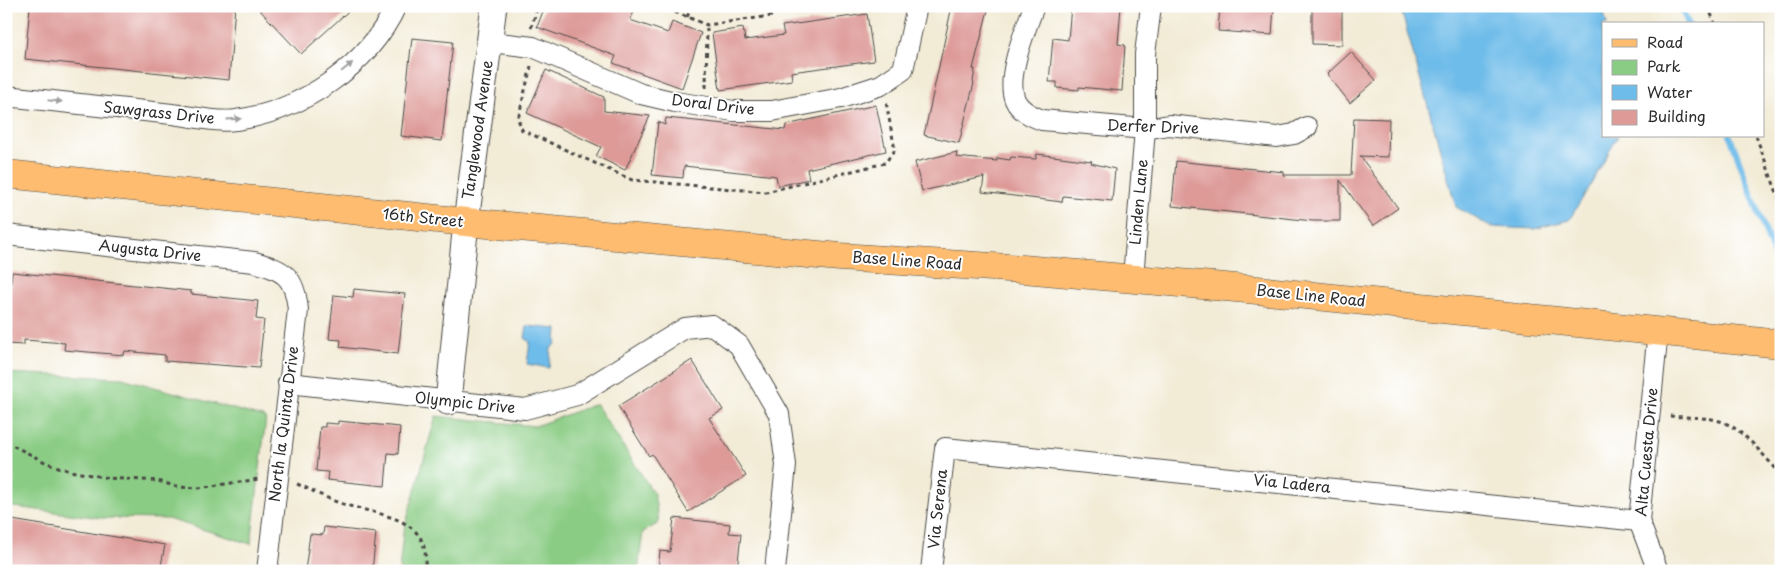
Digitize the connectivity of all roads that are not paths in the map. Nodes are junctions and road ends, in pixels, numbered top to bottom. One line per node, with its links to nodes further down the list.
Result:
1 (396, 6): 7 (street, Sawgrass Drive, one-way to 1)
2 (494, 6): 6 (street, Tanglewood Avenue)
3 (917, 6): 6 (street, Doral Drive)
4 (1034, 6): 9 (street, Derfer Drive)
5 (1150, 6): 9 (street, Linden Lane)
6 (490, 42): 11 (street, Tanglewood Avenue)
7 (6, 96)
8 (1307, 127): 9 (street, Derfer Drive)
9 (1146, 129): 15 (street, Linden Lane)
10 (6, 174): 11 (main road, 16th Street)
11 (466, 222): 13 (main road, 16th Street); 19 (street, Tanglewood Avenue)
12 (6, 236): 14 (street, Augusta Drive)
13 (840, 257): 15 (main road, Base Line Road)
14 (290, 278): 18 (street, North la Quinta Drive)
15 (1133, 278): 16 (main road, Base Line Road)
16 (1658, 330): 17 (main road, Base Line Road); 21 (street, Alta Cuesta Drive)
17 (1781, 344)
18 (288, 383): 19 (street, Olympic Drive); 22 (street, North la Quinta Drive)
19 (448, 402): 23 (street, Olympic Drive)
20 (945, 448): 21 (street, Via Ladera); 24 (street, Via Serena)
21 (1639, 521): 25 (street, Alta Cuesta Drive)
22 (267, 571)
23 (775, 571)
24 (931, 571)
25 (1658, 571)

